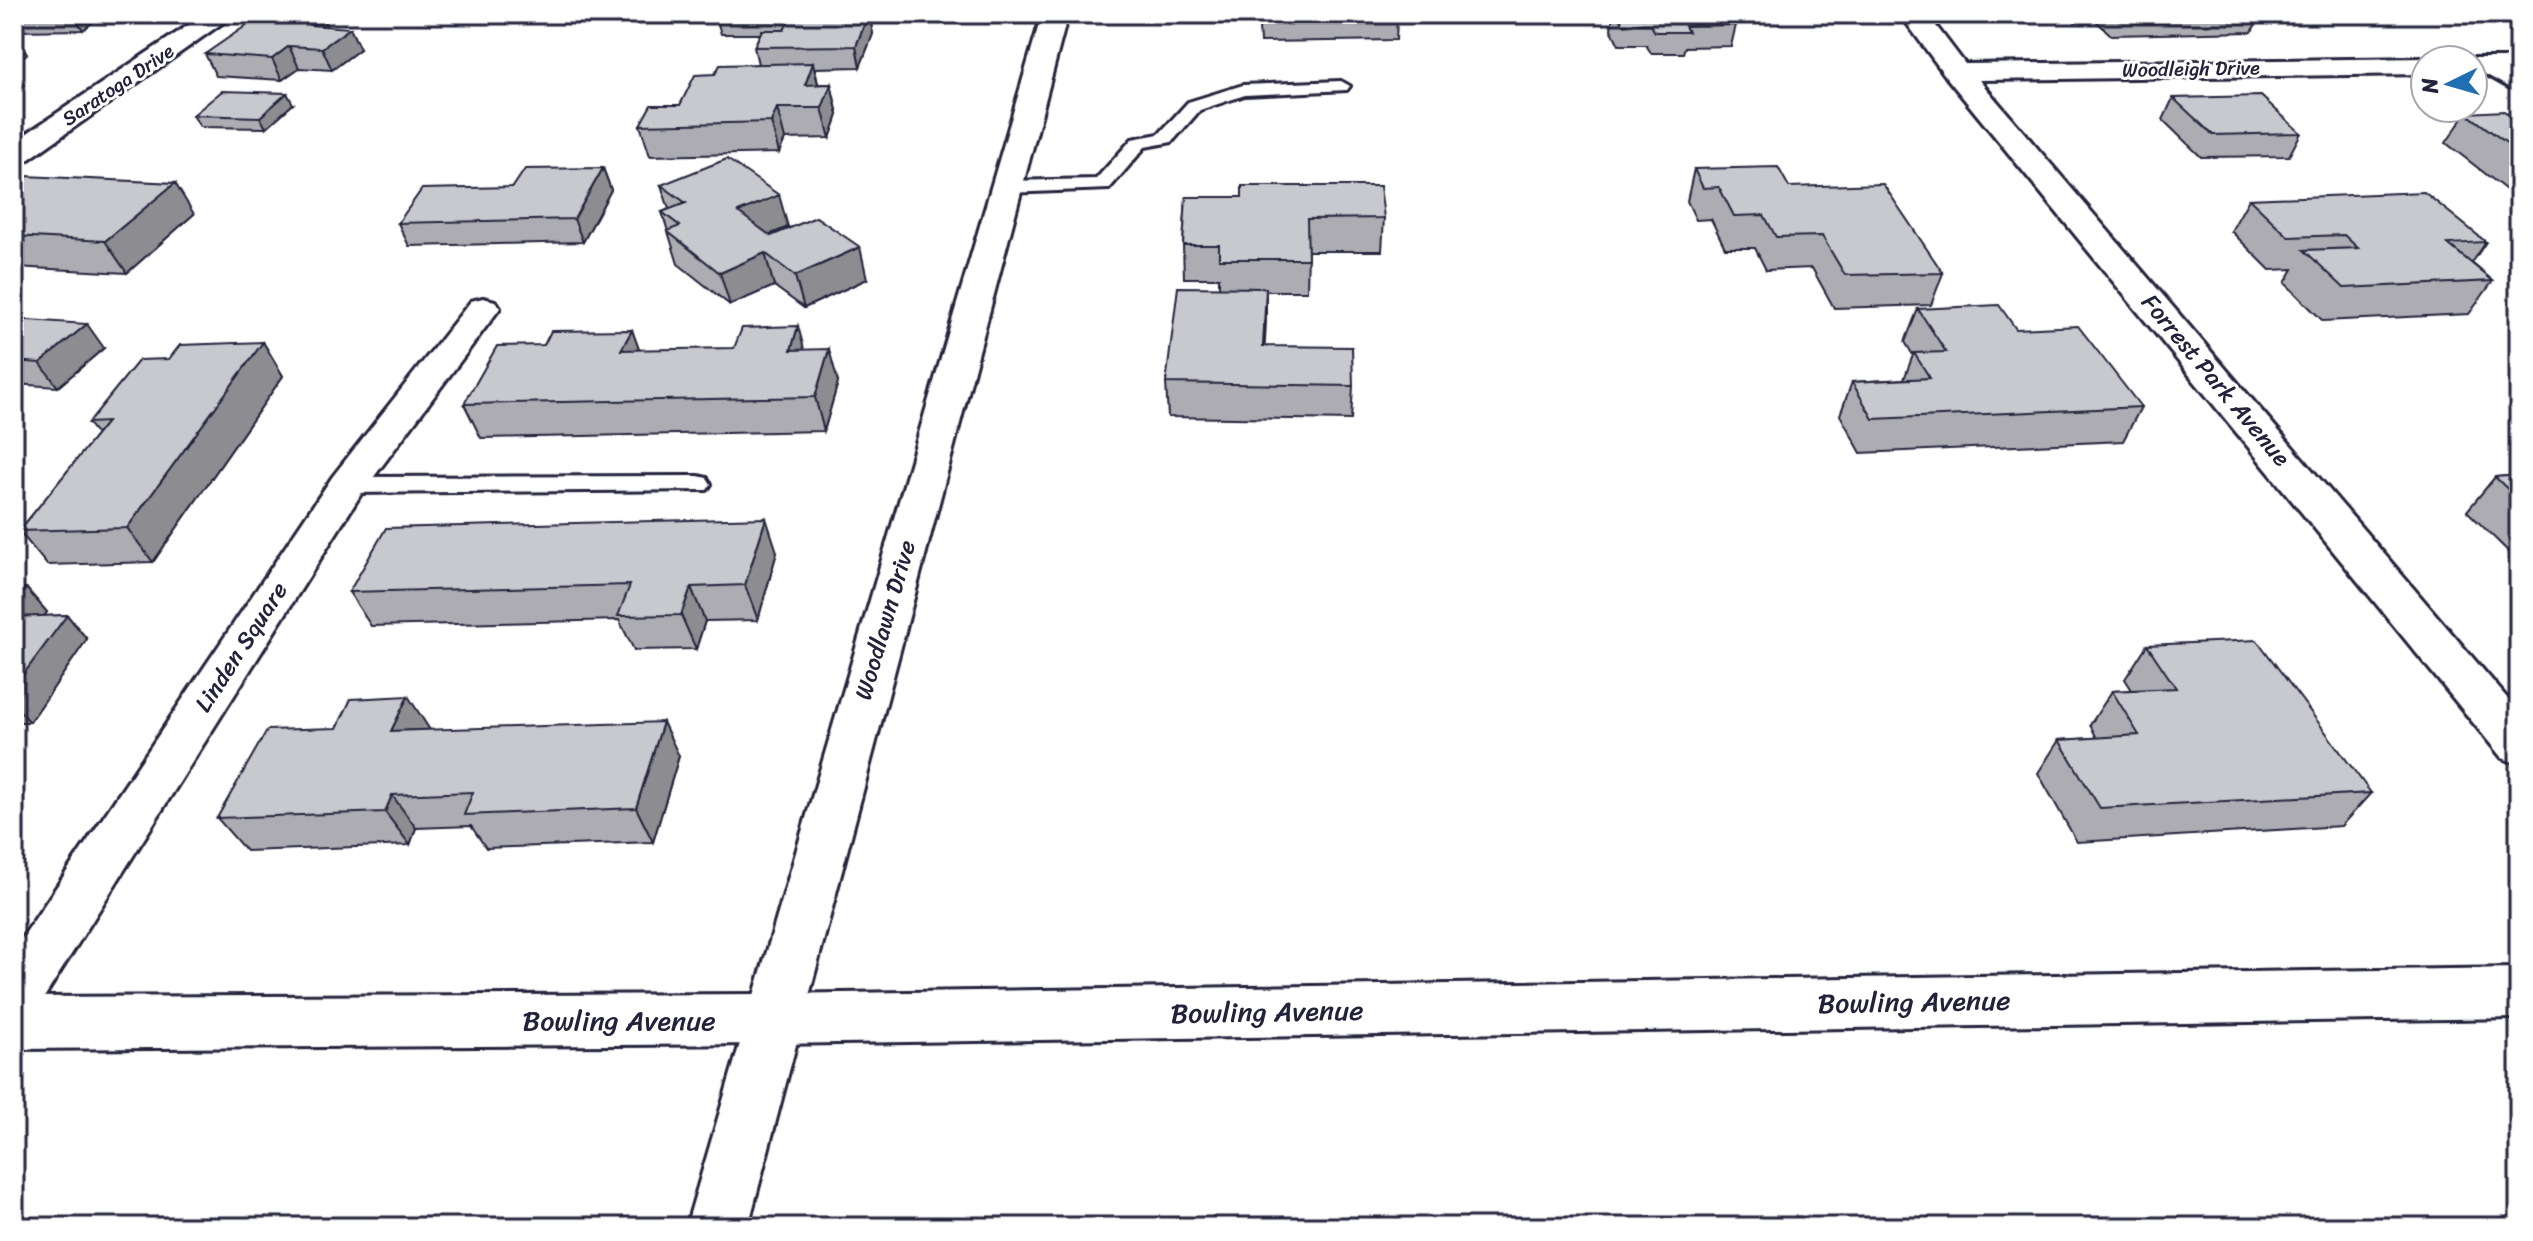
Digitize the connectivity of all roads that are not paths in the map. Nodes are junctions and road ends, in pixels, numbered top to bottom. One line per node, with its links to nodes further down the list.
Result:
1 (222, 14): 11 (street, Saratoga Drive)
2 (1055, 14): 12 (street, Woodlawn Drive)
3 (1913, 14): 7 (street, Forrest Park Avenue)
4 (2409, 66): 7 (street, Woodleigh Drive)
5 (2489, 66): 6 (street)
6 (2519, 66)
7 (1957, 72): 16 (street, Forrest Park Avenue)
8 (2489, 72): 10 (lane)
9 (1341, 86): 12 (lane)
10 (2519, 88)
11 (14, 156)
12 (1006, 187): 19 (street, Woodlawn Drive)
13 (483, 308): 15 (street, Linden Square)
14 (698, 484): 15 (lane)
15 (347, 485): 18 (street, Linden Square)
16 (2519, 745)
17 (2519, 993): 19 (street, Bowling Avenue)
18 (14, 997)
19 (773, 1019): 20 (street, Bowling Avenue); 21 (street, Woodlawn Drive)
20 (14, 1023)
21 (717, 1227)

